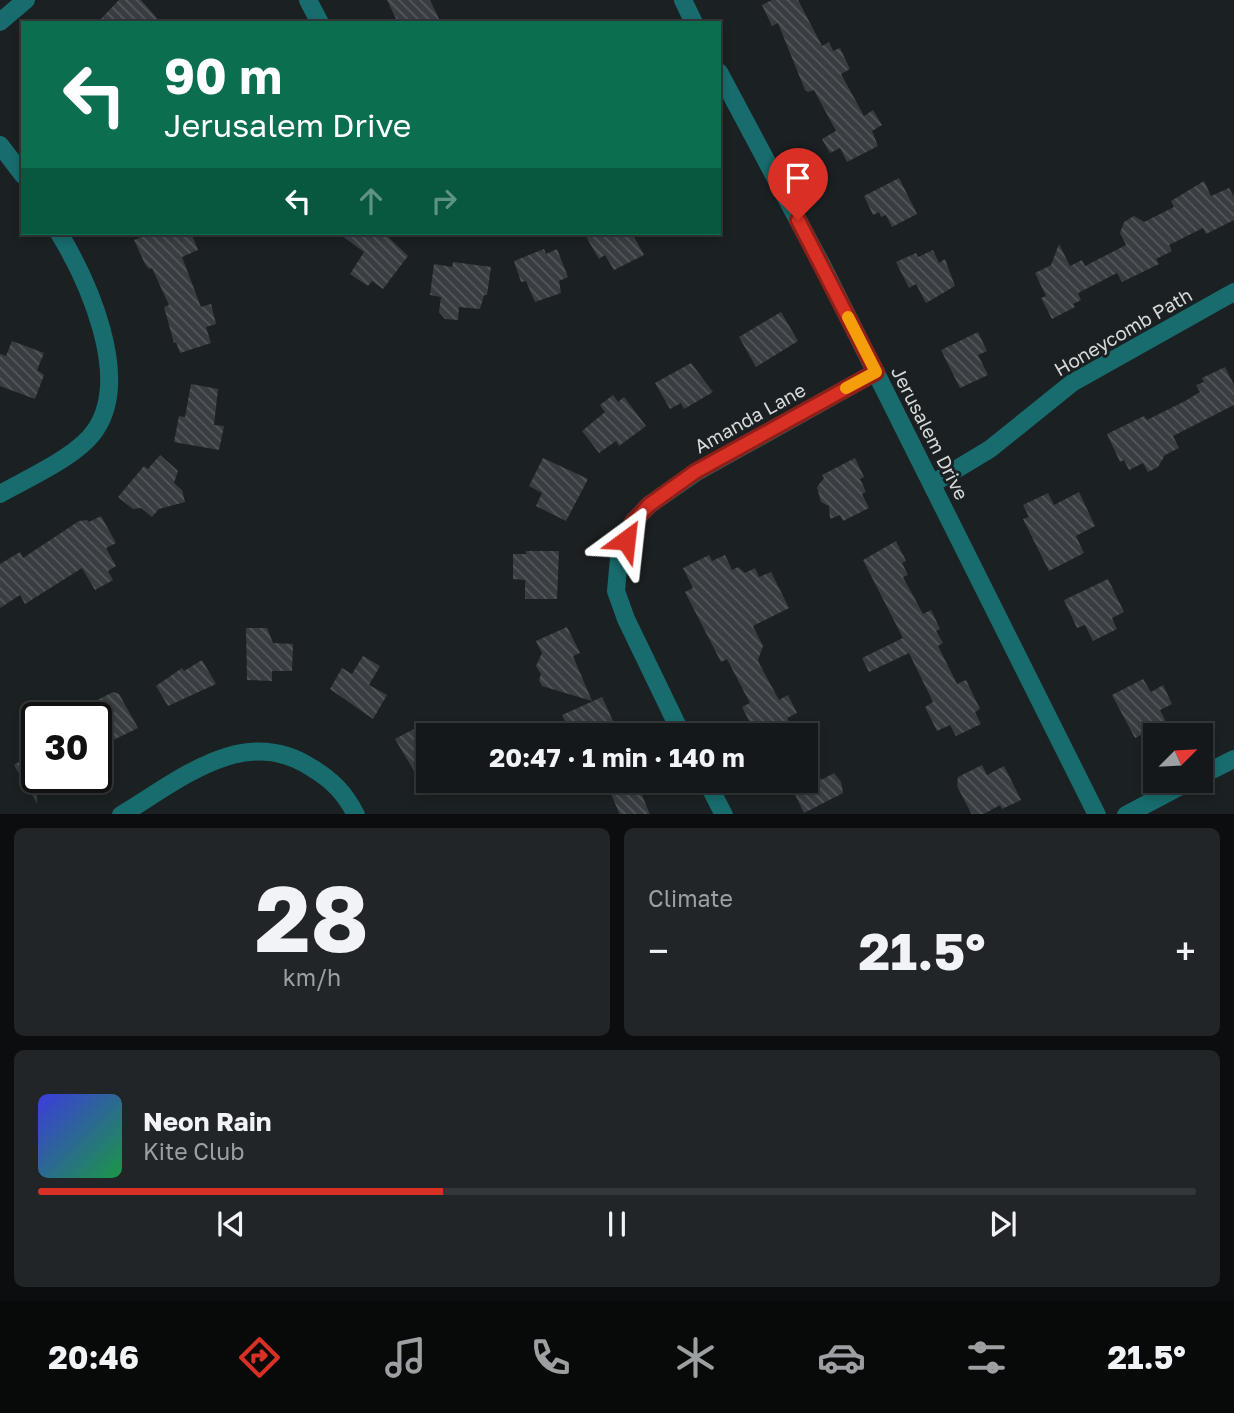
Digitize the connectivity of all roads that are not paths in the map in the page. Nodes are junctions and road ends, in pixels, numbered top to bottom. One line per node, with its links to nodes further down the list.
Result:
1 (26, 0): 6 (street)
2 (308, 0): 4 (street)
3 (683, 0): 5 (street)
4 (319, 21)
5 (693, 21)
6 (0, 22)
7 (721, 78): 12 (street, Jerusalem Drive)
8 (0, 145): 9 (street)
9 (21, 172)
10 (60, 235): 14 (street)
11 (1234, 292): 13 (street, Honeycomb Path)
12 (876, 372): 13 (street, Jerusalem Drive); 15 (street, Amanda Lane)
13 (932, 484): 23 (street, Jerusalem Drive)
14 (0, 495)
15 (676, 723)
16 (1234, 759): 17 (street)
17 (1213, 770)
18 (713, 793): 22 (street)
19 (1167, 793): 24 (street)
20 (121, 814): 21 (street)
21 (356, 814)
22 (724, 814)
23 (1097, 814)
24 (1126, 814)

